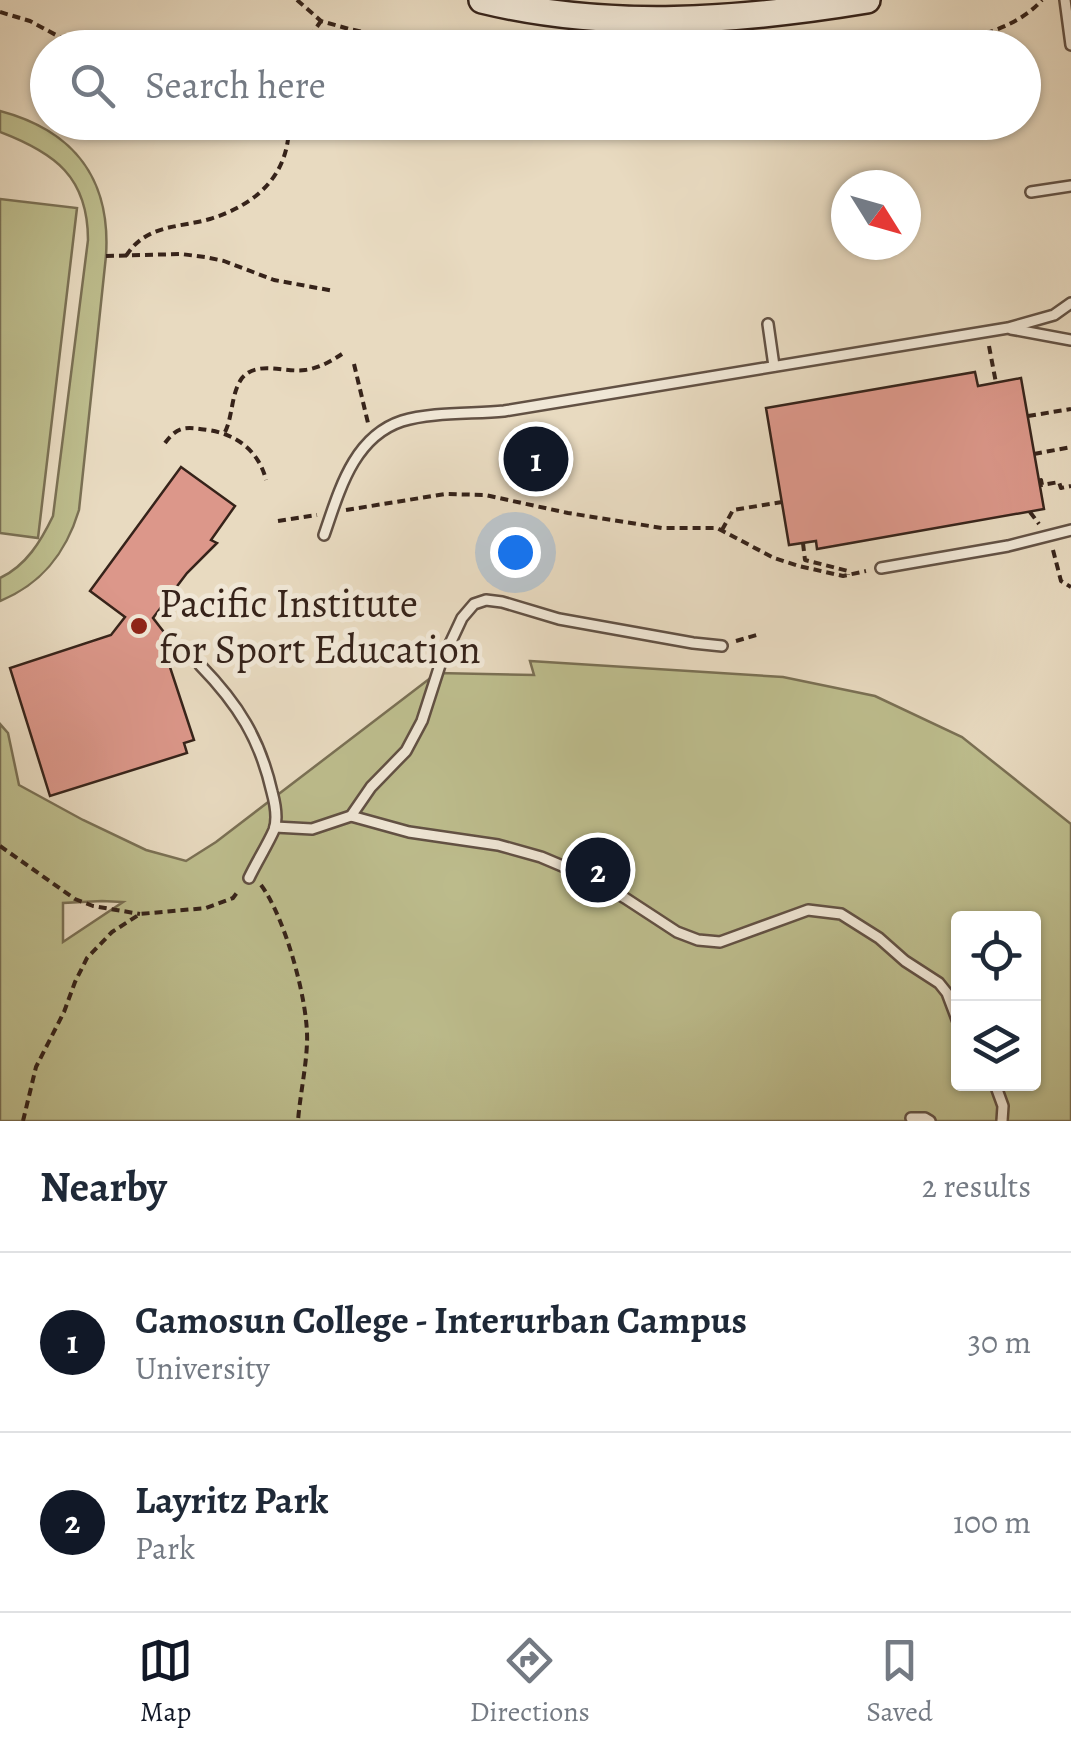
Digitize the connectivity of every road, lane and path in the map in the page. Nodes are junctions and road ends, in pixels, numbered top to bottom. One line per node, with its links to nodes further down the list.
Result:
1 (297, 0): 7 (path)
2 (482, 0): 3 (main road)
3 (867, 0)
4 (1042, 0): 11 (path)
5 (1065, 0): 12 (lane)
6 (0, 12): 8 (path)
7 (321, 22): 9 (path); 10 (path)
8 (48, 30)
9 (315, 30)
10 (357, 30)
11 (991, 30)
12 (1071, 45)
13 (288, 140): 17 (path)
14 (1071, 186): 15 (lane)
15 (1031, 192)
16 (106, 256): 17 (path)
17 (126, 256): 18 (path)
18 (334, 291)
19 (1071, 303): 21 (lane)
20 (768, 324): 26 (lane)
21 (1008, 328): 22 (lane); 23 (lane)
22 (987, 331): 26 (lane); 27 (path)
23 (1071, 340)
24 (342, 354): 31 (path)
25 (354, 364): 30 (path)
26 (774, 366): 42 (lane)
27 (996, 383)
28 (1071, 408): 29 (path)
29 (1028, 416)
30 (366, 420)
31 (225, 432): 32 (path); 35 (path)
32 (165, 442)
33 (1071, 448): 34 (path)
34 (1034, 454)
35 (266, 480)
36 (1039, 481): 37 (path)
37 (1071, 486)
38 (417, 499): 40 (path)
39 (782, 502): 40 (path)
40 (722, 530): 45 (path)
41 (1071, 530): 44 (lane)
42 (324, 534)
43 (802, 543): 45 (path)
44 (881, 568): 45 (path)
45 (848, 575)
46 (1061, 581): 47 (path)
47 (1071, 587)
48 (760, 634): 49 (path)
49 (722, 646): 51 (lane)
50 (200, 665): 52 (lane)
51 (351, 816): 52 (lane); 56 (lane)
52 (275, 827): 54 (lane)
53 (0, 846): 55 (path)
54 (249, 878): 55 (path); 60 (path)
55 (140, 914): 59 (path)
56 (951, 1004)
57 (998, 1091): 62 (lane)
58 (911, 1118): 61 (lane)
59 (23, 1121)
60 (298, 1121)
61 (930, 1121)
62 (1002, 1121)

